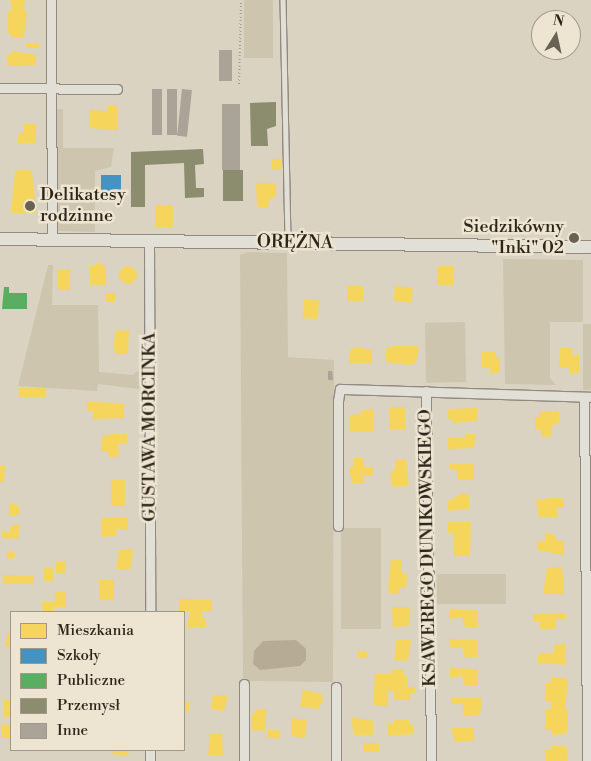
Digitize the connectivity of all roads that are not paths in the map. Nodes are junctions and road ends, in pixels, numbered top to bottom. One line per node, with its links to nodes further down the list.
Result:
1 (50, 0): 4 (street)
2 (283, 0): 9 (lane)
3 (0, 88): 4 (street)
4 (51, 88): 5 (street); 7 (street)
5 (117, 89)
6 (0, 239): 7 (street, ORĘŻNA)
7 (52, 240): 8 (street, ORĘŻNA)
8 (149, 241): 9 (street, ORĘŻNA); 14 (street, GUSTAWA MORCINKA)
9 (288, 244): 10 (street, ORĘŻNA)
10 (591, 247)
11 (426, 391): 12 (street); 13 (street, KSAWEREGO DUNIKOWSKIEGO); 19 (street, KSAWEREGO DUNIKOWSKIEGO)
12 (588, 397): 20 (street)
13 (338, 526)
14 (150, 611)
15 (244, 684): 17 (street)
16 (336, 687): 18 (street)
17 (244, 761)
18 (336, 761)
19 (431, 761)
20 (587, 761)

